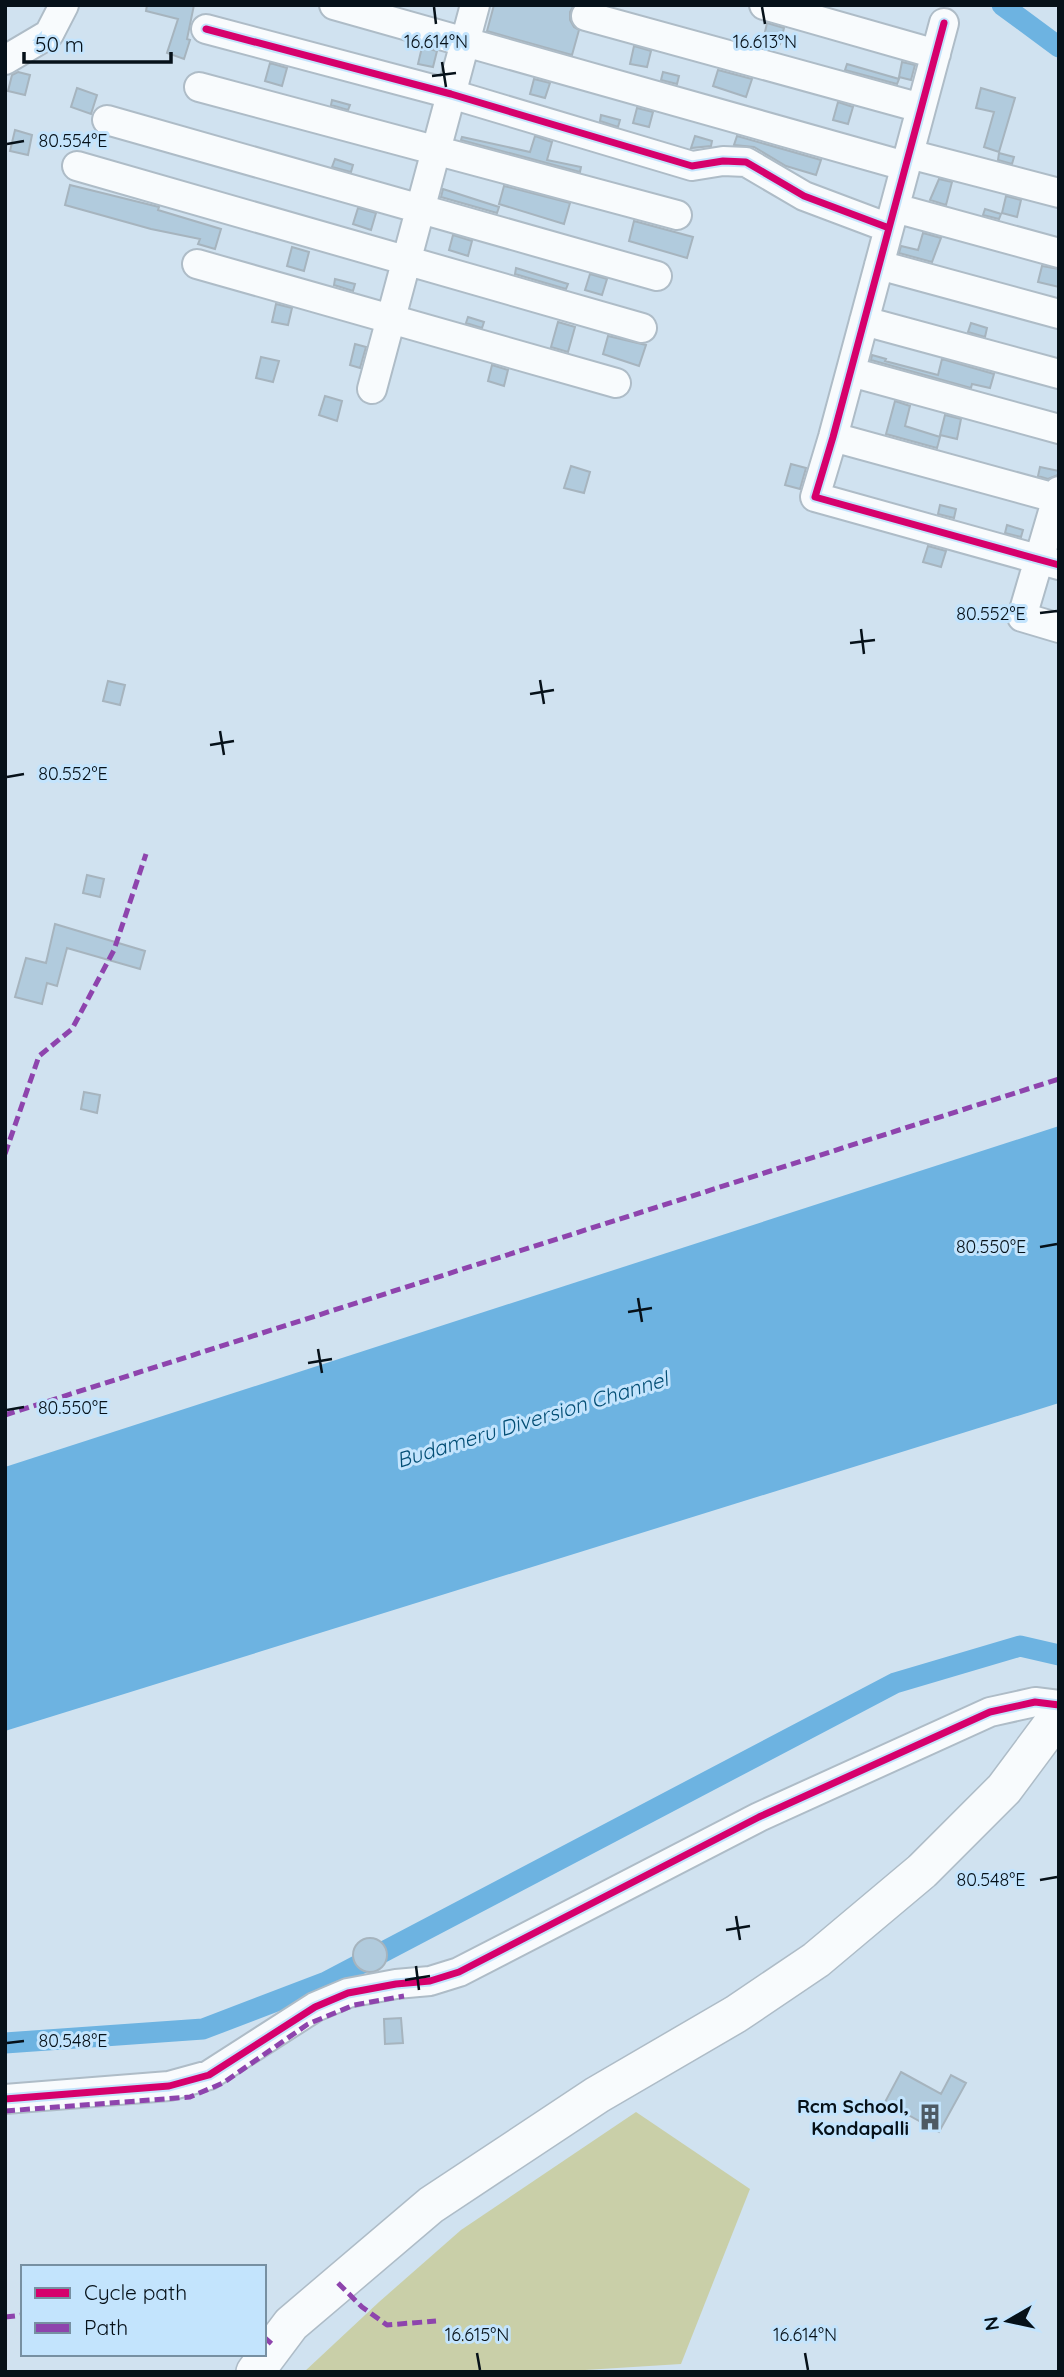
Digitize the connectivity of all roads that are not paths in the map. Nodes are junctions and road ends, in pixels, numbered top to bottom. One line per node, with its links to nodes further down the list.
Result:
1 (64, 5): 10 (street)
2 (334, 5): 8 (street)
3 (475, 5): 8 (street)
4 (764, 5): 9 (street)
5 (586, 16): 13 (street)
6 (944, 23): 9 (street)
7 (206, 29): 12 (street)
8 (465, 42): 12 (street); 16 (street)
9 (936, 54): 13 (street)
10 (5, 60)
11 (199, 87): 15 (street)
12 (451, 94): 15 (street); 21 (street)
13 (921, 108): 16 (street)
14 (107, 120): 19 (street)
15 (436, 150): 19 (street); 20 (street)
16 (907, 160): 18 (street); 21 (street)
17 (77, 166): 23 (street)
18 (1059, 193)
19 (420, 209): 23 (street); 26 (street)
20 (677, 215)
21 (892, 218): 22 (street); 25 (street)
22 (1059, 253)
23 (406, 260): 28 (street); 30 (street)
24 (197, 264): 28 (street)
25 (879, 265): 27 (street); 29 (street)
26 (657, 276)
27 (1059, 314)
28 (390, 319): 33 (street); 34 (street)
29 (864, 321): 31 (street); 32 (street)
30 (642, 328)
31 (851, 372): 35 (street); 36 (street)
32 (1059, 374)
33 (616, 383)
34 (372, 389)
35 (1059, 429)
36 (833, 437): 37 (street); 38 (street)
37 (1058, 496): 38 (street)
38 (1049, 562): 39 (street)
39 (1059, 628)
40 (1059, 1705): 42 (street)
41 (1059, 1715): 43 (main road)
42 (5, 2099)
43 (255, 2372)

